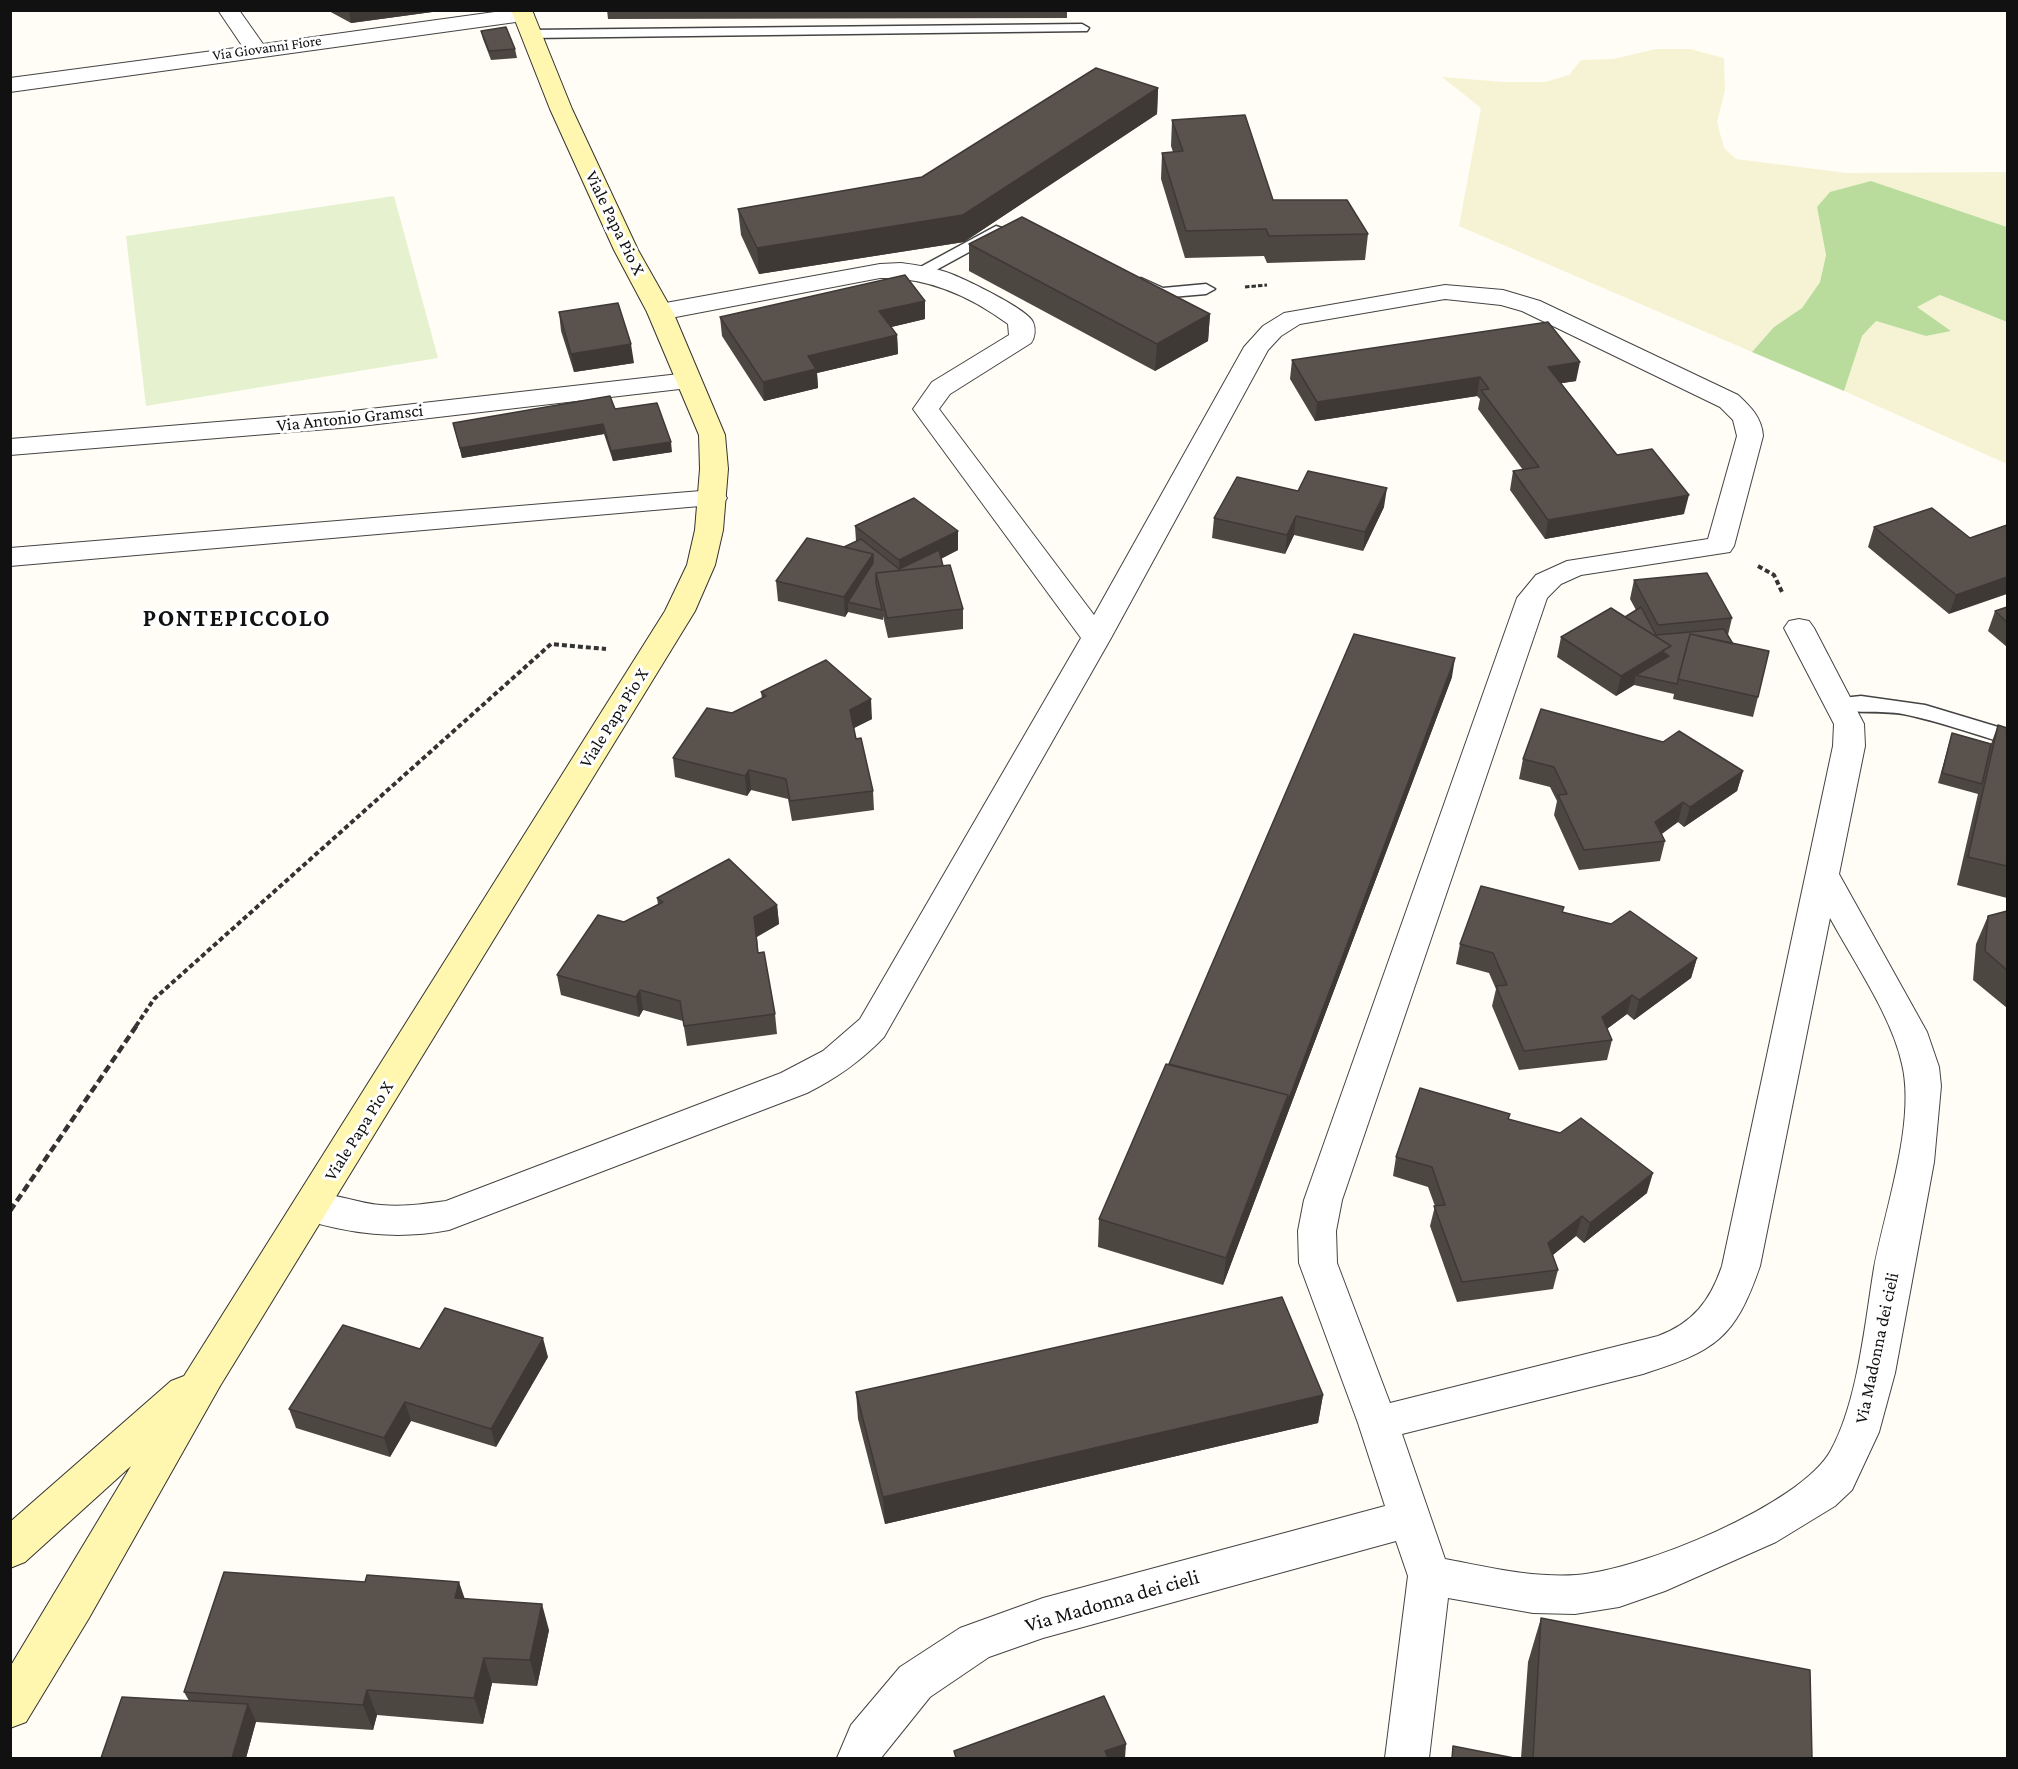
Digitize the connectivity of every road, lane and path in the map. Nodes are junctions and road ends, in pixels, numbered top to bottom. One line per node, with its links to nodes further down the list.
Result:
1 (228, 10): 4 (street)
2 (525, 20): 3 (lane); 4 (street, Via Giovanni Fiore); 10 (street, Viale Papa Pio X)
3 (1082, 28)
4 (256, 50): 5 (street, Via Giovanni Fiore)
5 (10, 85)
6 (1015, 221): 7 (lane)
7 (921, 271): 10 (street); 17 (street)
8 (1129, 278): 9 (lane)
9 (1206, 289)
10 (660, 312): 11 (street, Viale Papa Pio X)
11 (688, 381): 12 (street, Via Antonio Gramsci); 13 (street, Viale Papa Pio X)
12 (10, 447)
13 (712, 498): 15 (street); 18 (street, Viale Papa Pio X)
14 (1720, 546): 16 (path); 17 (street); 25 (street)
15 (10, 557)
16 (1799, 628): 19 (street)
17 (1096, 638): 22 (street)
18 (654, 652): 22 (street, Viale Papa Pio X); 23 (path)
19 (1840, 704): 20 (lane); 21 (street)
20 (2007, 737)
21 (1823, 874): 25 (street); 28 (street, Via Madonna dei cieli)
22 (312, 1207): 24 (street, Viale Papa Pio X)
23 (10, 1211)
24 (206, 1374): 27 (street); 29 (street)
25 (1378, 1423): 26 (street)
26 (1411, 1518): 28 (street); 30 (street, Via Madonna dei cieli)
27 (10, 1549)
28 (1429, 1576): 31 (street)
29 (10, 1707)
30 (859, 1758)
31 (1407, 1758)

